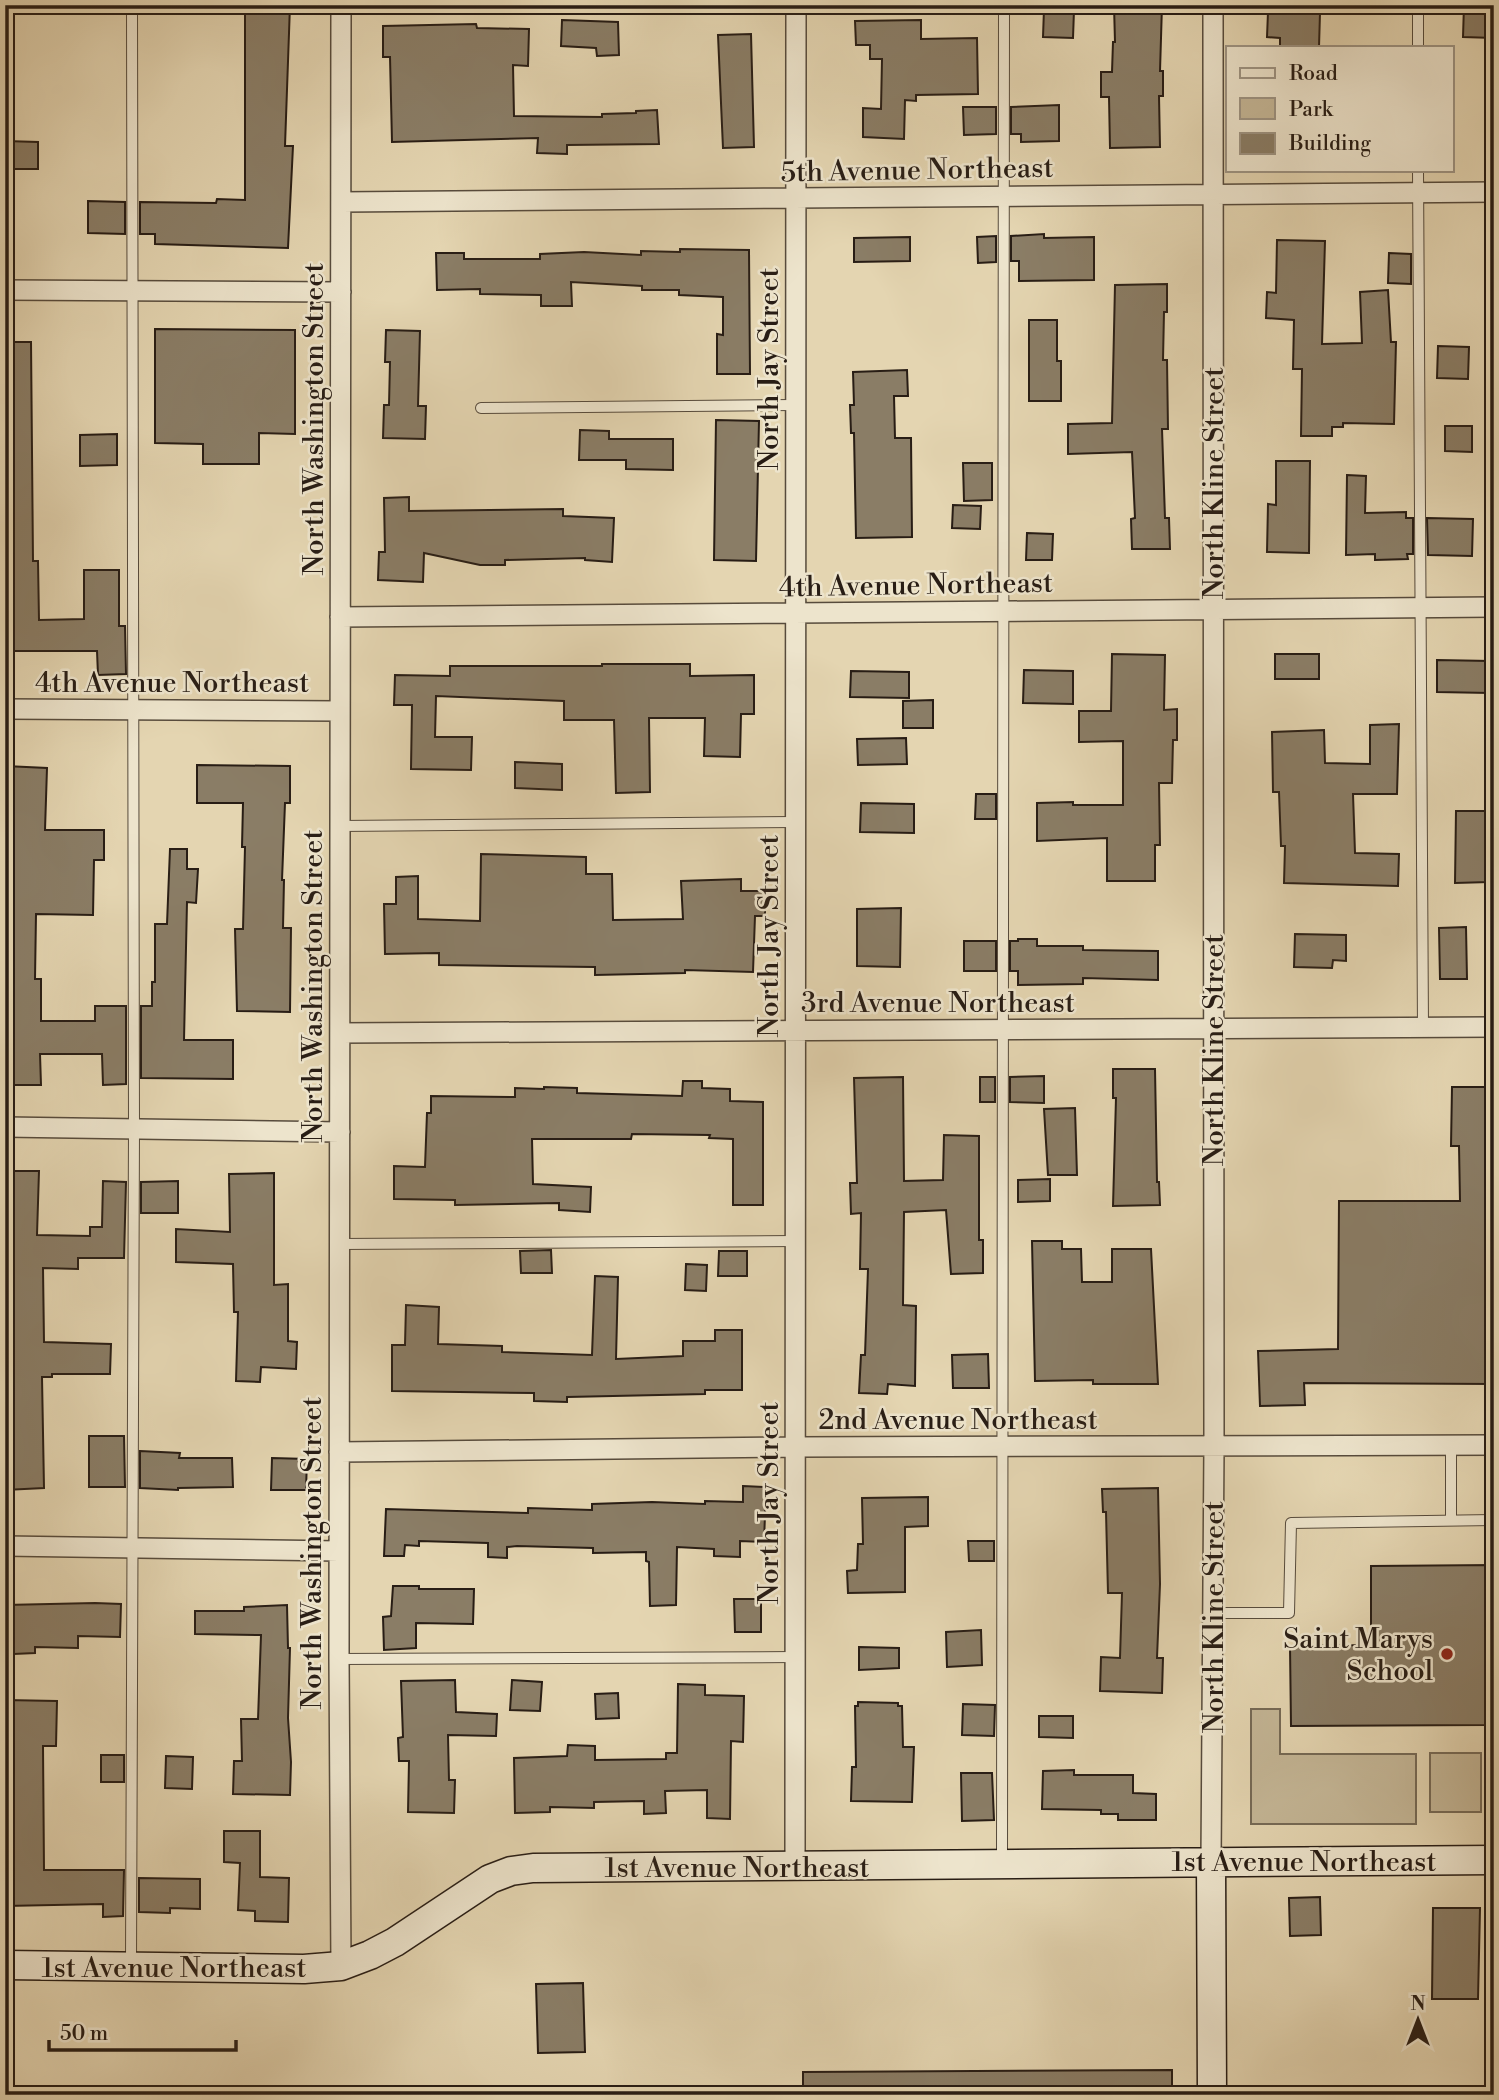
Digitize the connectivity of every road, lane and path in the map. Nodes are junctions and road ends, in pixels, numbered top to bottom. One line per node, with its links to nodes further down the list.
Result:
1 (132, 5): 16 (lane)
2 (341, 5): 14 (street, North Washington Street)
3 (796, 5): 13 (street, North Jay Street)
4 (1004, 5): 12 (lane)
5 (1213, 5): 11 (street, North Kline Street)
6 (1418, 5): 7 (lane)
7 (1418, 46)
8 (1418, 172): 10 (lane)
9 (1494, 192): 10 (street, 5th Avenue Northeast)
10 (1418, 193): 11 (street, 5th Avenue Northeast); 21 (lane)
11 (1213, 194): 12 (street, 5th Avenue Northeast); 22 (street, North Kline Street)
12 (1004, 197): 13 (street, 5th Avenue Northeast); 23 (lane)
13 (797, 198): 14 (street, 5th Avenue Northeast); 18 (street, North Jay Street)
14 (342, 202): 17 (street, North Washington Street)
15 (5, 290): 16 (street)
16 (131, 291): 17 (street); 27 (lane)
17 (341, 292): 25 (street, North Washington Street)
18 (796, 405): 19 (lane); 24 (street, North Jay Street)
19 (481, 408)
20 (1494, 607): 21 (street, 4th Avenue Northeast)
21 (1420, 608): 22 (street, 4th Avenue Northeast); 32 (lane)
22 (1212, 609): 23 (street, 4th Avenue Northeast); 34 (street, North Kline Street)
23 (1003, 612): 24 (street, 4th Avenue Northeast); 33 (lane)
24 (795, 614): 25 (street, 4th Avenue Northeast); 29 (street, North Jay Street)
25 (340, 617): 28 (street, North Washington Street)
26 (5, 709): 27 (street, 4th Avenue Northeast)
27 (134, 710): 28 (street, 4th Avenue Northeast); 38 (lane)
28 (339, 711): 30 (street, North Washington Street)
29 (795, 822): 30 (lane); 35 (street, North Jay Street)
30 (340, 826): 36 (street, North Washington Street)
31 (1494, 1027): 32 (street, 3rd Avenue Northeast)
32 (1423, 1028): 34 (street, 3rd Avenue Northeast)
33 (1003, 1030): 34 (street, 3rd Avenue Northeast); 35 (street, 3rd Avenue Northeast); 46 (lane)
34 (1213, 1030): 44 (street, North Kline Street)
35 (796, 1031): 36 (street, 3rd Avenue Northeast); 40 (street, North Jay Street)
36 (340, 1033): 39 (street, North Washington Street)
37 (5, 1127): 38 (street)
38 (134, 1128): 39 (street); 51 (lane)
39 (341, 1132): 41 (street, North Washington Street)
40 (797, 1241): 41 (lane); 45 (street, North Jay Street)
41 (341, 1244): 47 (street, North Washington Street)
42 (1451, 1445): 43 (street, 2nd Avenue Northeast); 44 (street, 2nd Avenue Northeast); 48 (lane)
43 (1494, 1445)
44 (1214, 1446): 46 (street, 2nd Avenue Northeast); 53 (street, North Kline Street)
45 (795, 1447): 46 (street, 2nd Avenue Northeast); 47 (street, 2nd Avenue Northeast); 54 (street, North Jay Street)
46 (1003, 1447): 58 (lane)
47 (339, 1452): 52 (street, North Washington Street)
48 (1451, 1520): 49 (lane); 53 (lane)
49 (1494, 1520)
50 (5, 1546): 51 (street)
51 (133, 1548): 52 (street); 62 (lane)
52 (339, 1551): 55 (street, North Washington Street)
53 (1213, 1613): 57 (street, North Kline Street)
54 (796, 1657): 55 (lane); 59 (street, North Jay Street)
55 (339, 1659): 61 (street, North Washington Street)
56 (1494, 1860): 57 (street, 1st Avenue Northeast)
57 (1211, 1861): 58 (street, 1st Avenue Northeast); 63 (street, North Kline Street)
58 (1002, 1865): 59 (street, 1st Avenue Northeast)
59 (795, 1866): 61 (street, 1st Avenue Northeast)
60 (5, 1965): 62 (street, 1st Avenue Northeast)
61 (341, 1966): 62 (street, 1st Avenue Northeast)
62 (131, 1967)
63 (1212, 2095)

